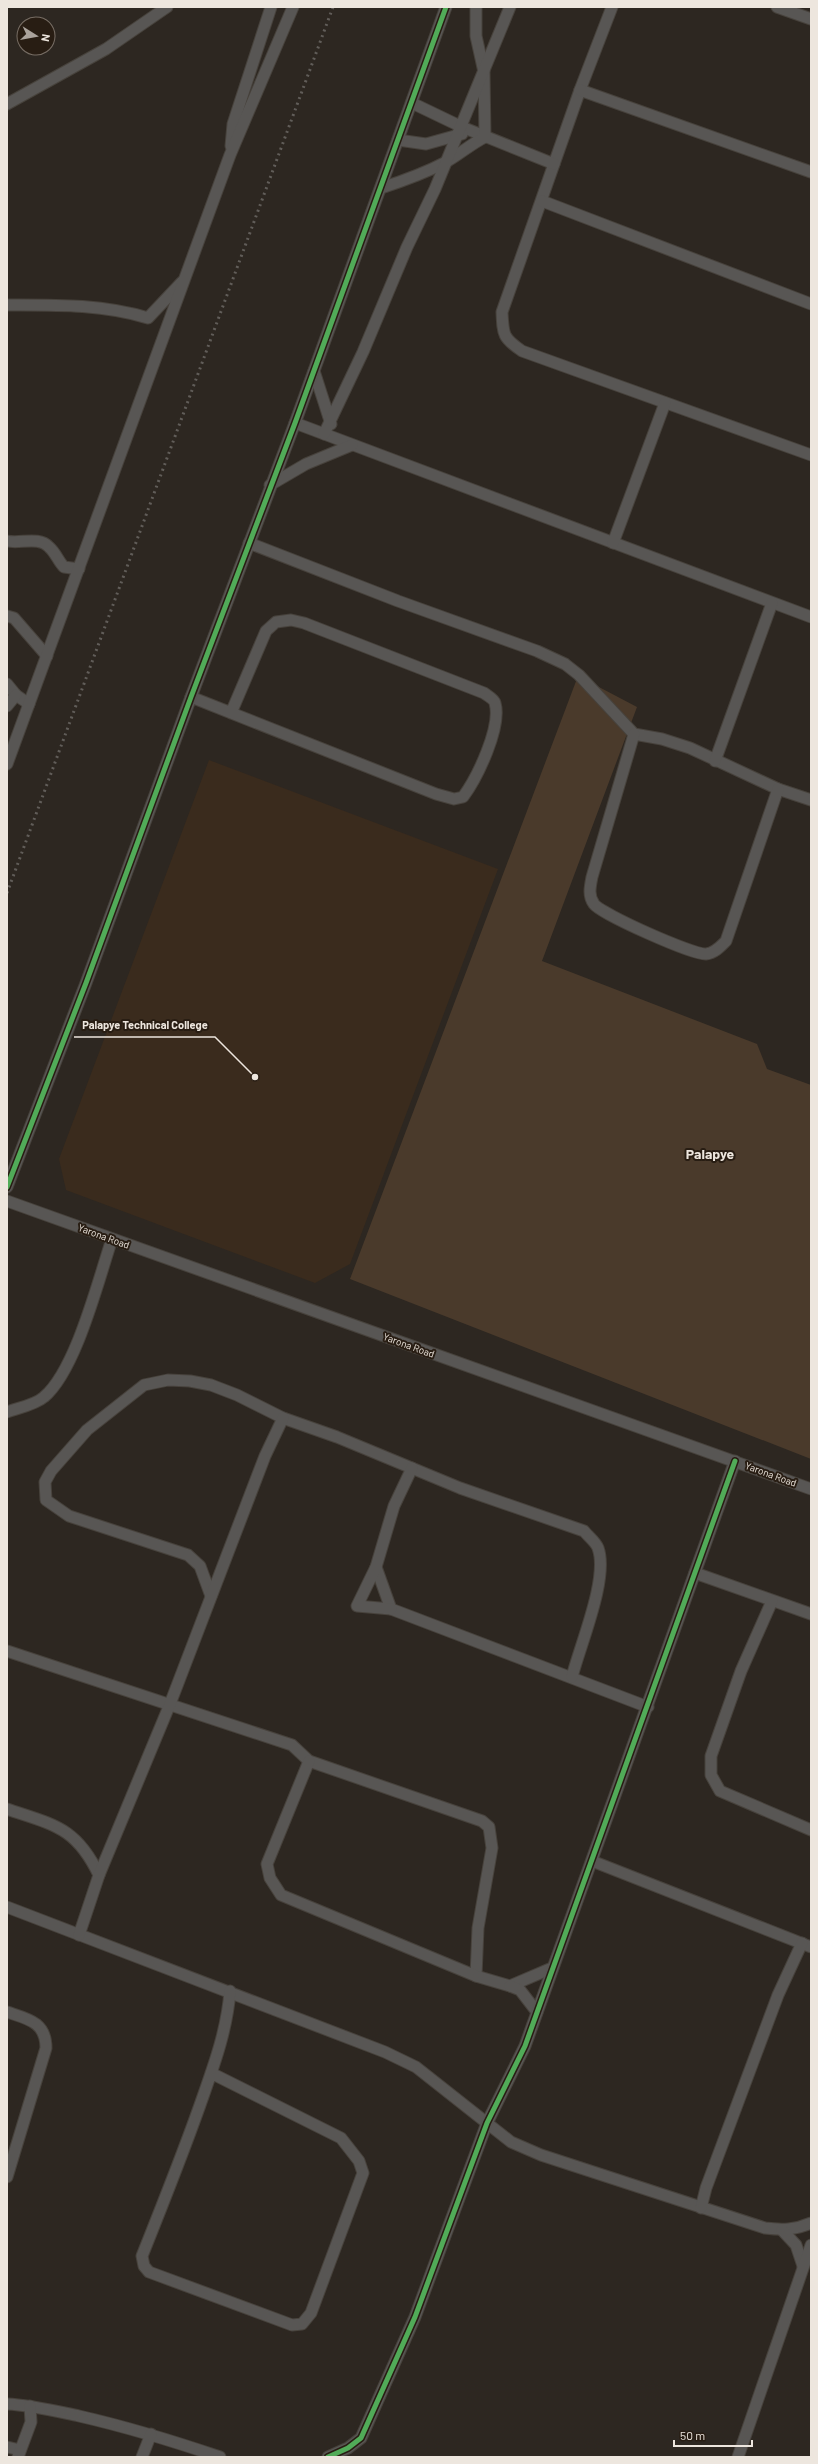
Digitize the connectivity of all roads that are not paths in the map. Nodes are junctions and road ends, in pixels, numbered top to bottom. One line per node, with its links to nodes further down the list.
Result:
1 (167, 7): 15 (street)
2 (272, 7): 11 (street)
3 (293, 7): 13 (street)
4 (446, 7): 14 (street)
5 (476, 7): 10 (street)
6 (510, 7): 10 (street)
7 (612, 7): 12 (street)
8 (777, 7): 9 (street)
9 (811, 19)
10 (484, 72): 16 (street); 17 (street)
11 (249, 76): 13 (street); 19 (street)
12 (580, 90): 21 (street); 22 (street)
13 (258, 91): 19 (street)
14 (412, 103): 16 (street); 18 (street)
15 (7, 104)
16 (463, 131): 17 (street); 18 (street); 20 (street)
17 (485, 137): 20 (street); 21 (street)
18 (398, 140): 23 (street)
19 (230, 155): 25 (street)
20 (447, 162): 23 (street); 30 (street)
21 (554, 164): 24 (street)
22 (811, 172)
23 (381, 188): 28 (street)
24 (542, 201): 26 (street); 29 (street)
25 (187, 277): 27 (street); 40 (street)
26 (811, 304)
27 (7, 305)
28 (314, 371): 30 (street); 31 (street)
29 (665, 403): 35 (street); 39 (street)
30 (330, 421): 32 (street); 33 (street)
31 (295, 424): 32 (street); 36 (street)
32 (324, 434): 33 (street)
33 (341, 441): 34 (street)
34 (352, 445): 36 (street); 39 (street)
35 (811, 455)
36 (270, 485): 38 (street)
37 (7, 541): 40 (street)
38 (249, 542): 47 (street); 51 (street)
39 (613, 543): 41 (street)
40 (79, 569): 44 (street)
41 (772, 603): 43 (street); 52 (street)
42 (7, 616): 44 (street)
43 (811, 617)
44 (47, 656): 48 (street)
45 (7, 684): 46 (street)
46 (16, 695): 48 (street); 49 (street)
47 (191, 697): 50 (street); 56 (street)
48 (29, 704): 53 (street)
49 (7, 706)
50 (231, 713): 50 (street)
51 (634, 734): 52 (street); 54 (street)
52 (715, 761): 54 (street)
53 (7, 764)
54 (778, 788): 55 (street)
55 (811, 800)
56 (7, 1187)
57 (7, 1202): 58 (street, Yarona Road)
58 (112, 1239): 59 (street); 61 (street, Yarona Road)
59 (7, 1412)
60 (283, 1418): 62 (street); 66 (street); 66 (street)
61 (735, 1461): 63 (street, Yarona Road); 65 (street)
62 (412, 1468): 64 (street); 71 (street)
63 (811, 1488)
64 (376, 1567): 68 (street); 68 (street)
65 (696, 1573): 67 (street); 73 (street)
66 (211, 1596): 72 (street)
67 (772, 1601): 69 (street); 76 (street)
68 (391, 1609): 71 (street)
69 (811, 1614)
70 (7, 1651): 72 (street)
71 (572, 1677): 73 (street)
72 (170, 1704): 74 (street); 78 (street)
73 (648, 1707): 77 (street)
74 (309, 1761): 83 (street); 83 (street)
75 (7, 1809): 78 (street)
76 (811, 1830)
77 (592, 1861): 81 (street); 82 (street)
78 (99, 1875): 80 (street)
79 (7, 1907): 80 (street)
80 (79, 1935): 85 (street)
81 (806, 1945): 91 (street)
82 (552, 1968): 84 (street); 87 (street)
83 (476, 1976): 84 (street)
84 (510, 1986): 87 (street)
85 (230, 1991): 88 (street); 89 (street)
86 (7, 2012): 90 (street)
87 (537, 2012): 89 (street)
88 (211, 2073): 88 (street)
89 (487, 2123): 91 (street); 104 (street)
90 (7, 2177)
91 (701, 2208): 93 (street)
92 (811, 2223): 93 (street)
93 (782, 2230): 95 (street)
94 (811, 2245): 95 (street)
95 (803, 2266): 105 (street)
96 (7, 2399): 97 (street)
97 (12, 2404): 98 (street)
98 (30, 2406): 99 (street); 101 (street)
99 (151, 2434): 102 (street); 103 (street)
100 (7, 2447): 101 (street)
101 (19, 2453)
102 (142, 2457)
103 (220, 2457)
104 (328, 2457)
105 (738, 2457)

